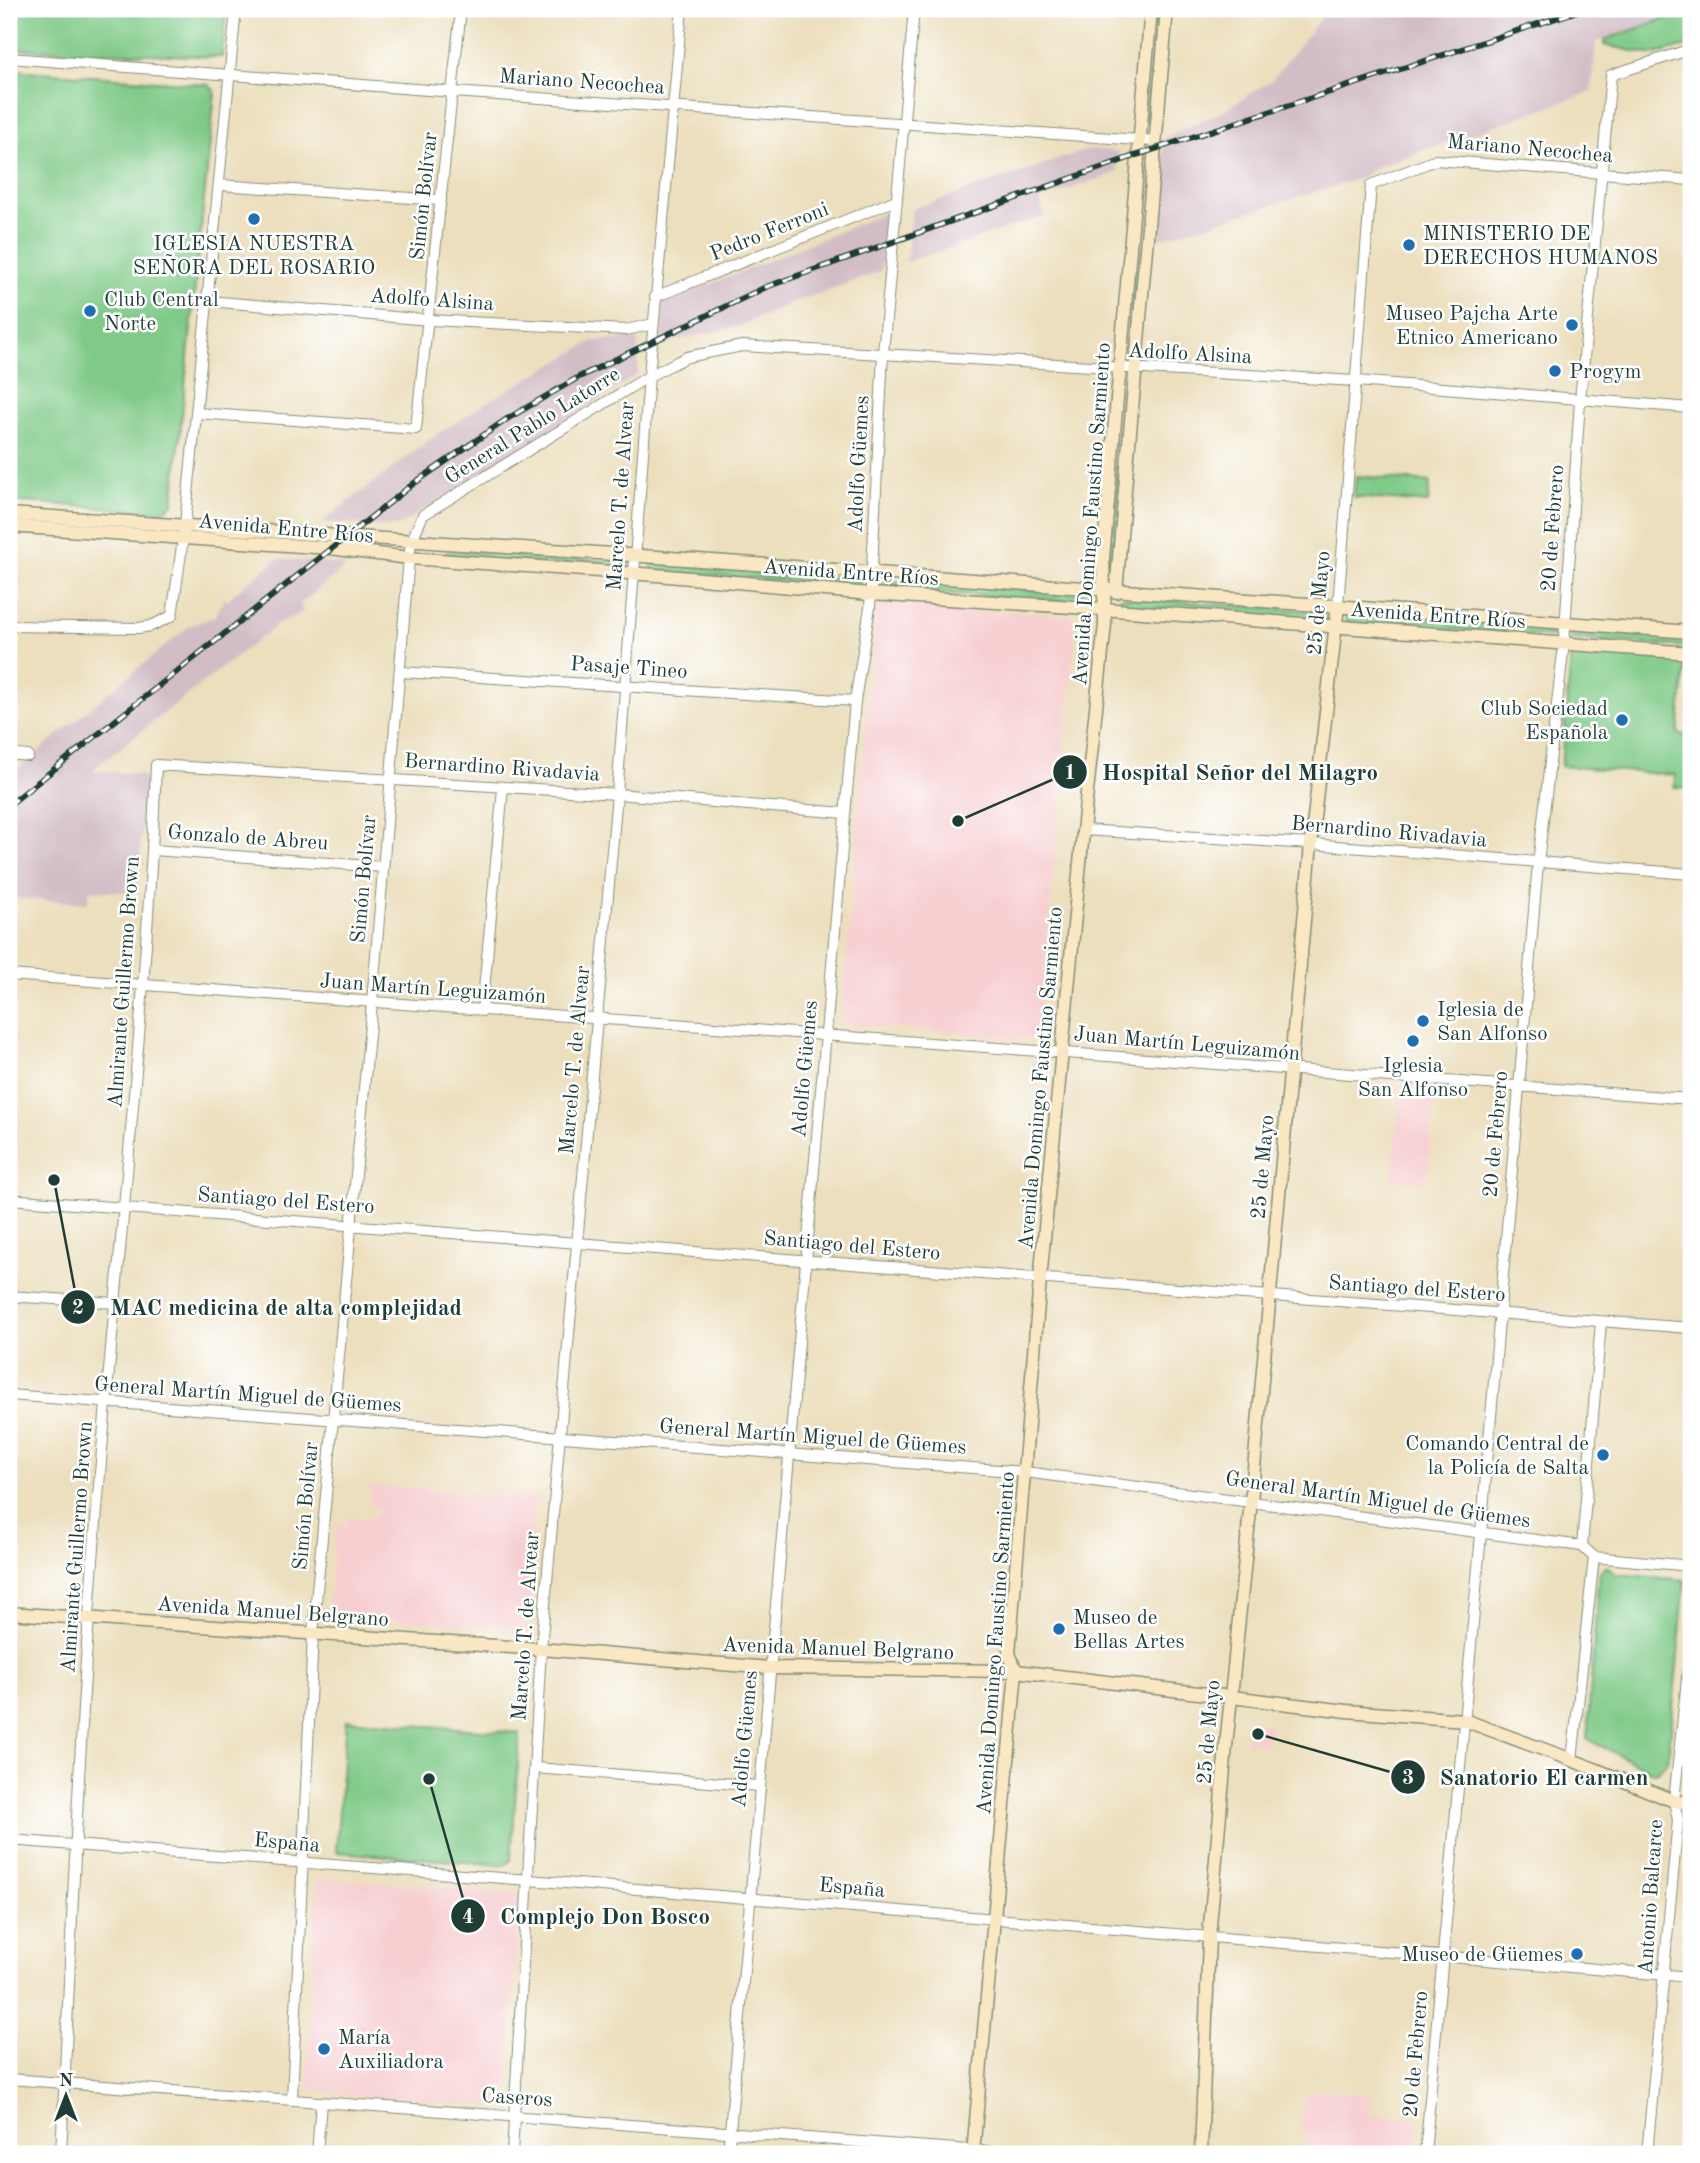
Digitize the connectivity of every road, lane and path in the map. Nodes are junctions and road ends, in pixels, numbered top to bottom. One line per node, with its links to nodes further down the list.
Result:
1 (236, 9): 9 (street)
2 (461, 9): 10 (street, Simón Bolívar)
3 (682, 9): 11 (street, Marcelo T. de Alvear)
4 (914, 9): 12 (street, Adolfo Güemes)
5 (1151, 9): 13 (main road, Avenida Domingo Faustino Sarmiento)
6 (1167, 9): 14 (main road, Avenida Domingo Faustino Sarmiento)
7 (1691, 49): 15 (street, 20 de Febrero)
8 (9, 58): 9 (street, Mariano Necochea)
9 (229, 74): 10 (street, Mariano Necochea); 17 (street)
10 (454, 92): 11 (street, Mariano Necochea); 19 (street, Simón Bolívar)
11 (672, 107): 12 (street, Mariano Necochea); 21 (street, Marcelo T. de Alvear)
12 (904, 125): 13 (street, Mariano Necochea); 20 (street, Adolfo Güemes)
13 (1138, 141): 14 (street, Mariano Necochea); 27 (main road, Avenida Domingo Faustino Sarmiento)
14 (1154, 141): 28 (main road, Avenida Domingo Faustino Sarmiento)
15 (1602, 174): 16 (street, Mariano Necochea); 18 (street, Mariano Necochea); 31 (street, 20 de Febrero)
16 (1691, 180)
17 (220, 185): 19 (street); 22 (street)
18 (1371, 185): 30 (street, 25 de Mayo)
19 (441, 200): 23 (street, Simón Bolívar)
20 (896, 200): 21 (street, Pedro Ferroni); 25 (street, Adolfo Güemes)
21 (656, 297): 24 (street, Marcelo T. de Alvear)
22 (208, 301): 23 (street, Adolfo Alsina); 33 (street)
23 (429, 320): 24 (street, Adolfo Alsina); 33 (street, Simón Bolívar)
24 (653, 324): 29 (street, Marcelo T. de Alvear)
25 (883, 354): 26 (street, Adolfo Alsina); 27 (street, Adolfo Alsina); 42 (street, Adolfo Güemes)
26 (687, 357): 29 (street, General Pablo Latorre)
27 (1119, 369): 28 (street, Adolfo Alsina); 43 (main road, Avenida Domingo Faustino Sarmiento)
28 (1136, 370): 30 (street, Adolfo Alsina); 43 (main road, Avenida Domingo Faustino Sarmiento)
29 (649, 376): 38 (street, General Pablo Latorre); 39 (street, Marcelo T. de Alvear)
30 (1356, 381): 31 (street, Adolfo Alsina); 45 (street, 25 de Mayo)
31 (1580, 400): 32 (street, Adolfo Alsina); 47 (street, 20 de Febrero)
32 (1691, 408)
33 (197, 413): 36 (street)
34 (9, 514): 36 (main road, Avenida Entre Ríos)
35 (9, 526): 36 (main road, Avenida Entre Ríos)
36 (184, 532): 37 (main road, Avenida Entre Ríos); 48 (street)
37 (315, 541): 38 (main road, Avenida Entre Ríos); 40 (main road, Avenida Entre Ríos)
38 (411, 542): 39 (main road, Avenida Entre Ríos); 40 (street, Simón Bolívar)
39 (635, 556): 41 (street, Marcelo T. de Alvear); 42 (main road, Avenida Entre Ríos)
40 (409, 558): 41 (main road, Avenida Entre Ríos); 53 (street, Simón Bolívar)
41 (634, 573): 44 (main road, Avenida Entre Ríos); 54 (street, Marcelo T. de Alvear)
42 (872, 573): 43 (main road, Avenida Entre Ríos); 44 (street, Adolfo Güemes)
43 (1110, 591): 45 (main road, Avenida Entre Ríos); 46 (main road, Avenida Domingo Faustino Sarmiento)
44 (870, 594): 46 (main road, Avenida Entre Ríos); 55 (street, Adolfo Güemes)
45 (1338, 606): 47 (main road, Avenida Entre Ríos); 49 (main road, 25 de Mayo)
46 (1106, 610): 49 (main road, Avenida Entre Ríos); 63 (main road, Avenida Domingo Faustino Sarmiento)
47 (1565, 623): 50 (main road, Avenida Entre Ríos); 51 (street, 20 de Febrero)
48 (9, 626)
49 (1336, 627): 51 (main road, Avenida Entre Ríos); 64 (main road, 25 de Mayo)
50 (1691, 632)
51 (1564, 644): 52 (main road, Avenida Entre Ríos); 66 (street, 20 de Febrero)
52 (1691, 653)
53 (401, 672): 54 (street, Pasaje Tineo); 59 (street, Simón Bolívar)
54 (625, 687): 55 (street, Pasaje Tineo); 61 (street, Marcelo T. de Alvear)
55 (855, 701): 62 (street, Adolfo Güemes)
56 (9, 754): 57 (street)
57 (28, 756)
58 (156, 765): 59 (street, Bernardino Rivadavia); 65 (street, Almirante Guillermo Brown)
59 (391, 779): 60 (street, Bernardino Rivadavia); 67 (street, Simón Bolívar)
60 (503, 788): 61 (street, Bernardino Rivadavia); 72 (street)
61 (617, 794): 62 (street, Bernardino Rivadavia); 73 (street, Marcelo T. de Alvear)
62 (845, 813): 74 (street, Adolfo Güemes)
63 (1083, 830): 64 (street, Bernardino Rivadavia); 75 (main road, Avenida Domingo Faustino Sarmiento)
64 (1311, 844): 66 (street, Bernardino Rivadavia); 76 (main road, 25 de Mayo)
65 (153, 850): 67 (street, Gonzalo de Abreu); 70 (street, Almirante Guillermo Brown)
66 (1538, 863): 68 (street, Bernardino Rivadavia); 77 (street, 20 de Febrero)
67 (383, 867): 71 (street, Simón Bolívar)
68 (1691, 874)
69 (9, 975): 70 (street, Juan Martín Leguizamón)
70 (143, 984): 71 (street, Juan Martín Leguizamón); 80 (street, Almirante Guillermo Brown)
71 (372, 1003): 72 (street, Juan Martín Leguizamón); 81 (street, Simón Bolívar)
72 (482, 1011): 73 (street, Juan Martín Leguizamón)
73 (597, 1019): 74 (street, Juan Martín Leguizamón); 82 (street, Marcelo T. de Alvear)
74 (826, 1035): 75 (street, Juan Martín Leguizamón); 83 (street, Adolfo Güemes)
75 (1062, 1052): 76 (street, Juan Martín Leguizamón); 84 (main road, Avenida Domingo Faustino Sarmiento)
76 (1290, 1070): 77 (street, Juan Martín Leguizamón); 86 (main road, 25 de Mayo)
77 (1517, 1087): 78 (street, Juan Martín Leguizamón); 88 (street, 20 de Febrero)
78 (1691, 1099)
79 (9, 1199): 80 (street, Santiago del Estero)
80 (124, 1207): 81 (street, Santiago del Estero); 87 (street, Almirante Guillermo Brown)
81 (350, 1223): 82 (street, Santiago del Estero); 93 (street, Simón Bolívar)
82 (576, 1242): 83 (street, Santiago del Estero); 94 (street, Marcelo T. de Alvear)
83 (806, 1259): 84 (street, Santiago del Estero); 95 (street, Adolfo Güemes)
84 (1041, 1280): 86 (street, Santiago del Estero); 96 (main road, Avenida Domingo Faustino Sarmiento)
85 (9, 1296): 87 (street)
86 (1269, 1296): 88 (street, Santiago del Estero); 97 (main road, 25 de Mayo)
87 (115, 1303): 92 (street, Almirante Guillermo Brown)
88 (1500, 1313): 89 (street, Santiago del Estero); 98 (street, 20 de Febrero)
89 (1601, 1322): 90 (street, Santiago del Estero); 99 (street)
90 (1691, 1328)
91 (9, 1395): 92 (street, General Martín Miguel de Güemes)
92 (107, 1402): 93 (street, General Martín Miguel de Güemes); 103 (street, Almirante Guillermo Brown)
93 (332, 1420): 94 (street, General Martín Miguel de Güemes); 104 (street, Simón Bolívar)
94 (559, 1436): 95 (street, General Martín Miguel de Güemes); 106 (street, Marcelo T. de Alvear)
95 (789, 1454): 96 (street, General Martín Miguel de Güemes); 107 (street, Adolfo Güemes)
96 (1025, 1472): 97 (street, General Martín Miguel de Güemes); 108 (main road, Avenida Domingo Faustino Sarmiento)
97 (1251, 1501): 98 (street, General Martín Miguel de Güemes); 109 (main road, 25 de Mayo)
98 (1482, 1534): 99 (street, General Martín Miguel de Güemes); 110 (street, 20 de Febrero)
99 (1582, 1546): 100 (street)
100 (1594, 1557): 101 (street); 111 (street)
101 (1691, 1566)
102 (9, 1612): 103 (main road, Avenida Manuel Belgrano)
103 (89, 1616): 104 (main road, Avenida Manuel Belgrano); 117 (street, Almirante Guillermo Brown)
104 (313, 1634): 106 (main road, Avenida Manuel Belgrano); 118 (street, Simón Bolívar)
105 (1691, 1642): 114 (street, Antonio Balcarce)
106 (541, 1649): 107 (main road, Avenida Manuel Belgrano); 112 (street, Marcelo T. de Alvear)
107 (770, 1668): 108 (main road, Avenida Manuel Belgrano); 113 (street, Adolfo Güemes)
108 (1016, 1671): 109 (main road, Avenida Manuel Belgrano); 121 (main road, Avenida Domingo Faustino Sarmiento)
109 (1231, 1698): 110 (main road, Avenida Manuel Belgrano); 122 (main road, 25 de Mayo)
110 (1464, 1720): 111 (main road, Avenida Manuel Belgrano); 123 (street, 20 de Febrero)
111 (1573, 1760): 114 (main road, Avenida Manuel Belgrano)
112 (535, 1768): 113 (street); 119 (street, Marcelo T. de Alvear)
113 (759, 1786): 120 (street, Adolfo Güemes)
114 (1674, 1801): 115 (main road, Avenida Manuel Belgrano); 124 (street, Antonio Balcarce)
115 (1691, 1804)
116 (9, 1840): 117 (street, España)
117 (77, 1844): 118 (street, España); 127 (street, Almirante Guillermo Brown)
118 (302, 1863): 119 (street, España); 128 (street, Simón Bolívar)
119 (529, 1880): 120 (street, España); 130 (street, Marcelo T. de Alvear)
120 (749, 1898): 121 (street, España); 131 (street, Adolfo Güemes)
121 (994, 1918): 122 (street, España); 132 (main road, Avenida Domingo Faustino Sarmiento)
122 (1209, 1937): 123 (street, España); 138 (main road, 25 de Mayo)
123 (1443, 1955): 124 (street, España); 139 (street, 20 de Febrero)
124 (1664, 1975): 125 (street, España); 140 (street, Antonio Balcarce)
125 (1691, 1977)
126 (9, 2079): 127 (street, Caseros)
127 (64, 2082): 128 (street, Caseros); 133 (street, Almirante Guillermo Brown)
128 (292, 2099): 129 (street, Caseros)
129 (321, 2102): 130 (street, Caseros); 134 (street)
130 (514, 2116): 131 (street, Caseros); 135 (street, Marcelo T. de Alvear)
131 (730, 2133): 132 (street, Caseros); 136 (street, Adolfo Güemes)
132 (973, 2152): 137 (street, Caseros)
133 (61, 2154)
134 (317, 2154)
135 (512, 2154)
136 (727, 2154)
137 (1023, 2154)
138 (1202, 2154)
139 (1425, 2154)
140 (1647, 2154)

